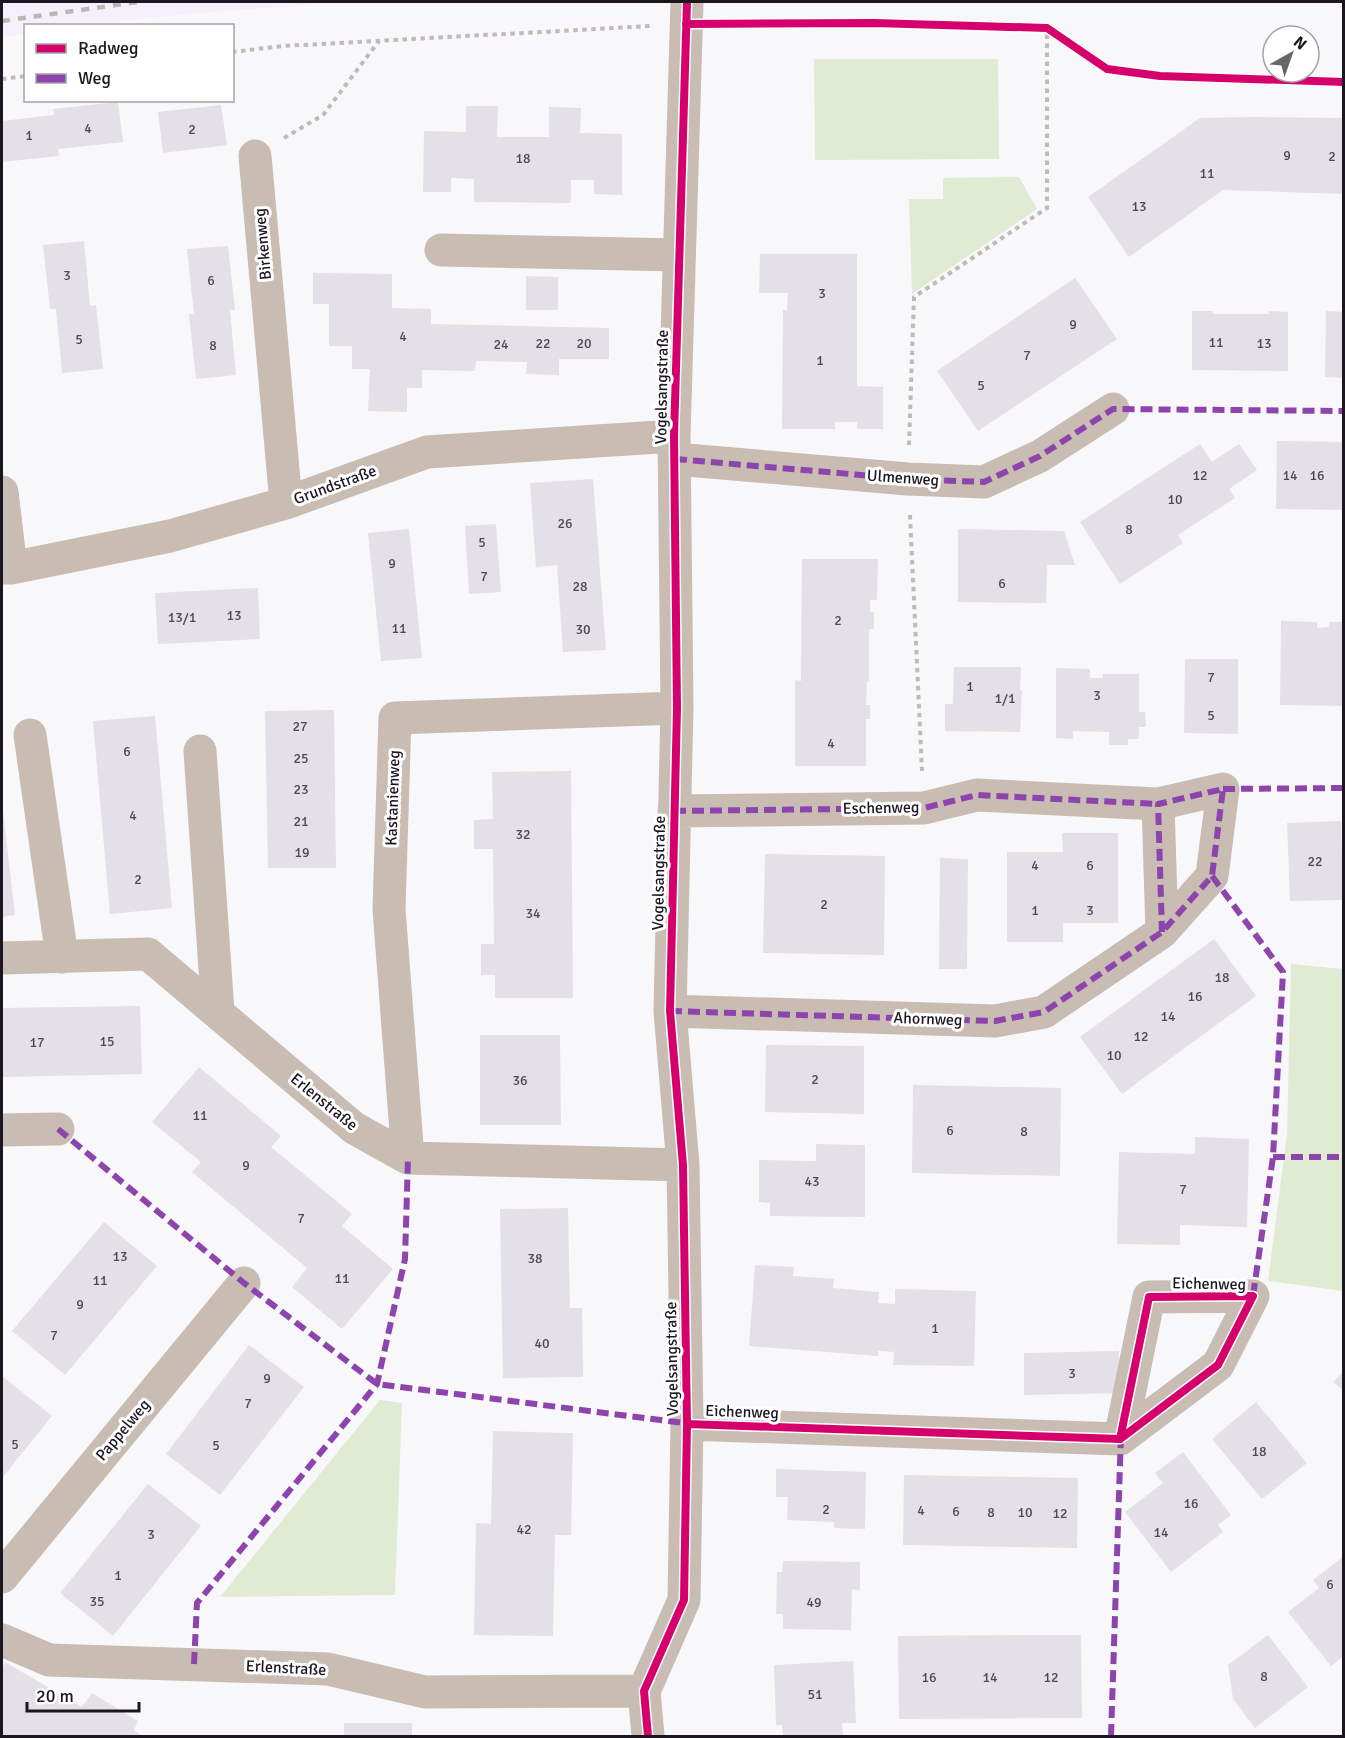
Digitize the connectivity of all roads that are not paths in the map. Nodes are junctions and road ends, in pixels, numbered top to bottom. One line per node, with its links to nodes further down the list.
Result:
1 (686, 13): 4 (street, Vogelsangstraße)
2 (255, 156): 8 (street, Birkenweg)
3 (441, 250): 4 (street)
4 (679, 255): 6 (street, Vogelsangstraße)
5 (1113, 409): 6 (street, Ulmenweg)
6 (674, 447): 8 (street, Grundstraße); 10 (street, Vogelsangstraße)
7 (2, 492): 9 (street)
8 (286, 503): 9 (street, Grundstraße)
9 (6, 568)
10 (677, 708): 14 (street, Vogelsangstraße); 22 (street, Kastanienweg)
11 (30, 735): 16 (street)
12 (200, 751): 19 (street)
13 (1158, 804): 14 (street, Eschenweg); 15 (street); 15 (street, Ahornweg)
14 (674, 811): 18 (street, Vogelsangstraße)
15 (1162, 932): 18 (street, Ahornweg)
16 (62, 957): 17 (street, Erlenstraße); 19 (street, Erlenstraße)
17 (2, 958)
18 (670, 1011): 23 (street, Vogelsangstraße)
19 (218, 1012): 22 (street, Erlenstraße)
20 (58, 1129): 21 (street)
21 (2, 1130)
22 (408, 1158): 23 (street, Erlenstraße)
23 (683, 1165): 25 (street, Vogelsangstraße)
24 (244, 1283): 27 (street, Pappelweg)
25 (687, 1424): 26 (street, Eichenweg); 29 (street, Vogelsangstraße)
26 (1120, 1439): 26 (street, Eichenweg)
27 (2, 1577)
28 (2, 1640): 29 (street, Erlenstraße)
29 (644, 1691): 30 (street, Vogelsangstraße)
30 (648, 1737)

